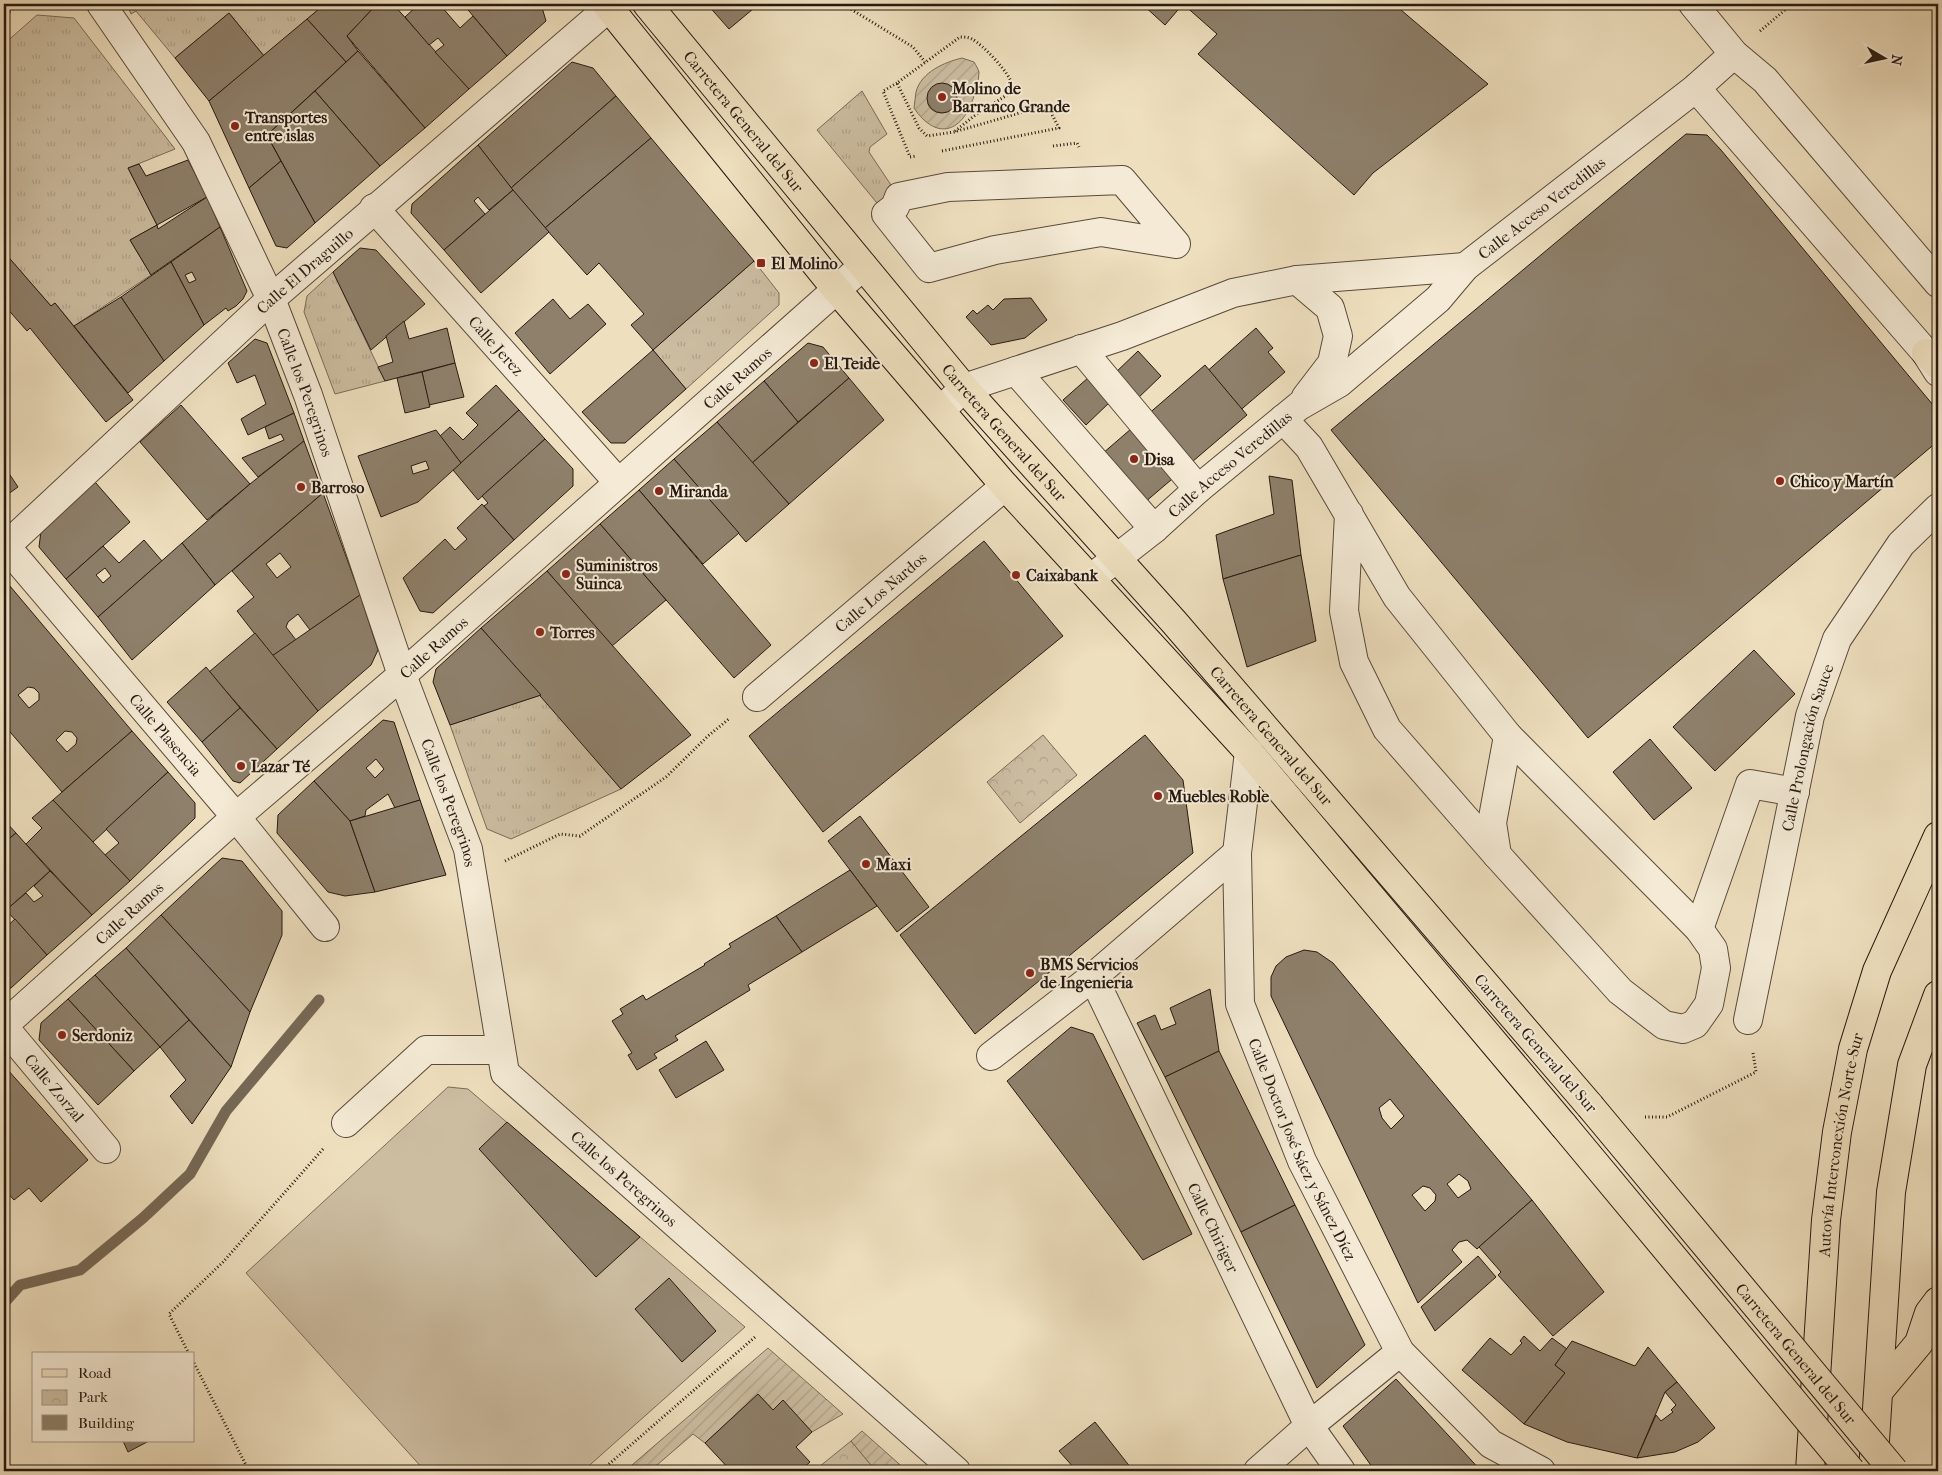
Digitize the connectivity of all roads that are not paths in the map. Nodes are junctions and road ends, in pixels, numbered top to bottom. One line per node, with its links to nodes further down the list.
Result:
1 (101, 4): 14 (street, Calle los Peregrinos)
2 (647, 4): 9 (main road, Carretera General del Sur)
3 (1693, 4): 5 (street)
4 (609, 5): 8 (street, Calle El Draguillo); 13 (main road, Carretera General del Sur)
5 (1734, 54): 6 (street, Calle Acceso Veredillas); 12 (street)
6 (1696, 88): 10 (street, Calle Acceso Veredillas); 16 (street)
7 (1122, 180): 7 (street)
8 (374, 208): 14 (street, Calle El Draguillo); 21 (street, Calle Jerez)
9 (863, 266): 13 (street, Calle Ramos); 18 (main road, Carretera General del Sur)
10 (1465, 267): 11 (street); 20 (street, Calle Acceso Veredillas)
11 (1297, 280): 15 (street); 20 (street)
12 (1938, 283)
13 (836, 289): 19 (main road, Carretera General del Sur); 21 (street, Calle Ramos)
14 (271, 299): 27 (street, Calle El Draguillo); 30 (street, Calle los Peregrinos)
15 (1080, 350): 17 (street); 23 (street)
16 (1934, 363)
17 (1016, 371): 18 (street); 26 (street)
18 (964, 388): 19 (street); 28 (main road, Carretera General del Sur)
19 (941, 410): 22 (main road, Carretera General del Sur)
20 (1291, 413): 23 (street, Calle Acceso Veredillas); 25 (street)
21 (618, 482): 30 (street, Calle Ramos)
22 (1005, 486): 29 (main road, Carretera General del Sur); 31 (street, Calle Los Nardos)
23 (1198, 489): 26 (street, Calle Acceso Veredillas)
24 (1938, 508): 34 (street, Calle Prolongación Sauce)
25 (1348, 514): 32 (street); 38 (street)
26 (1154, 529): 28 (street, Calle Acceso Veredillas)
27 (4, 546): 35 (street, Calle Plasencia)
28 (1116, 558): 29 (street, Calle Acceso Veredillas); 60 (main road, Carretera General del Sur, bridge)
29 (1090, 579): 33 (main road, Carretera General del Sur)
30 (402, 675): 35 (street, Calle Ramos); 45 (street, Calle los Peregrinos)
31 (757, 697)
32 (1508, 736): 38 (street); 40 (street)
33 (1249, 752): 37 (street, Calle Doctor José Sáez y Sánez Díez); 58 (main road, Carretera General del Sur, bridge)
34 (1795, 792): 40 (street); 43 (street, Calle Prolongación Sauce)
35 (236, 817): 39 (street, Calle Plasencia); 44 (street, Calle Ramos)
36 (1938, 836): 57 (main road, Autovía Interconexión Norte-Sur)
37 (1237, 853): 41 (street); 50 (street, Calle Doctor José Sáez y Sánez Díez)
38 (1496, 855): 40 (street)
39 (325, 927)
40 (1699, 930)
41 (1093, 977): 46 (street); 52 (street, Calle Chiriger)
42 (1938, 995): 51 (main road)
43 (1748, 1020)
44 (4, 1026): 48 (street, Calle Zorzal)
45 (501, 1050): 47 (street); 53 (street, Calle los Peregrinos)
46 (991, 1056)
47 (346, 1123)
48 (106, 1149)
49 (1938, 1301): 51 (main road)
50 (1400, 1352): 52 (street); 56 (street, Calle Doctor José Sáez y Sánez Díez)
51 (1879, 1391): 59 (main road)
52 (1309, 1426): 54 (street); 55 (street, Calle Chiriger)
53 (956, 1471)
54 (1258, 1471)
55 (1341, 1471)
56 (1542, 1471)
57 (1810, 1471)
58 (1851, 1471)
59 (1873, 1471)
60 (1894, 1471)

